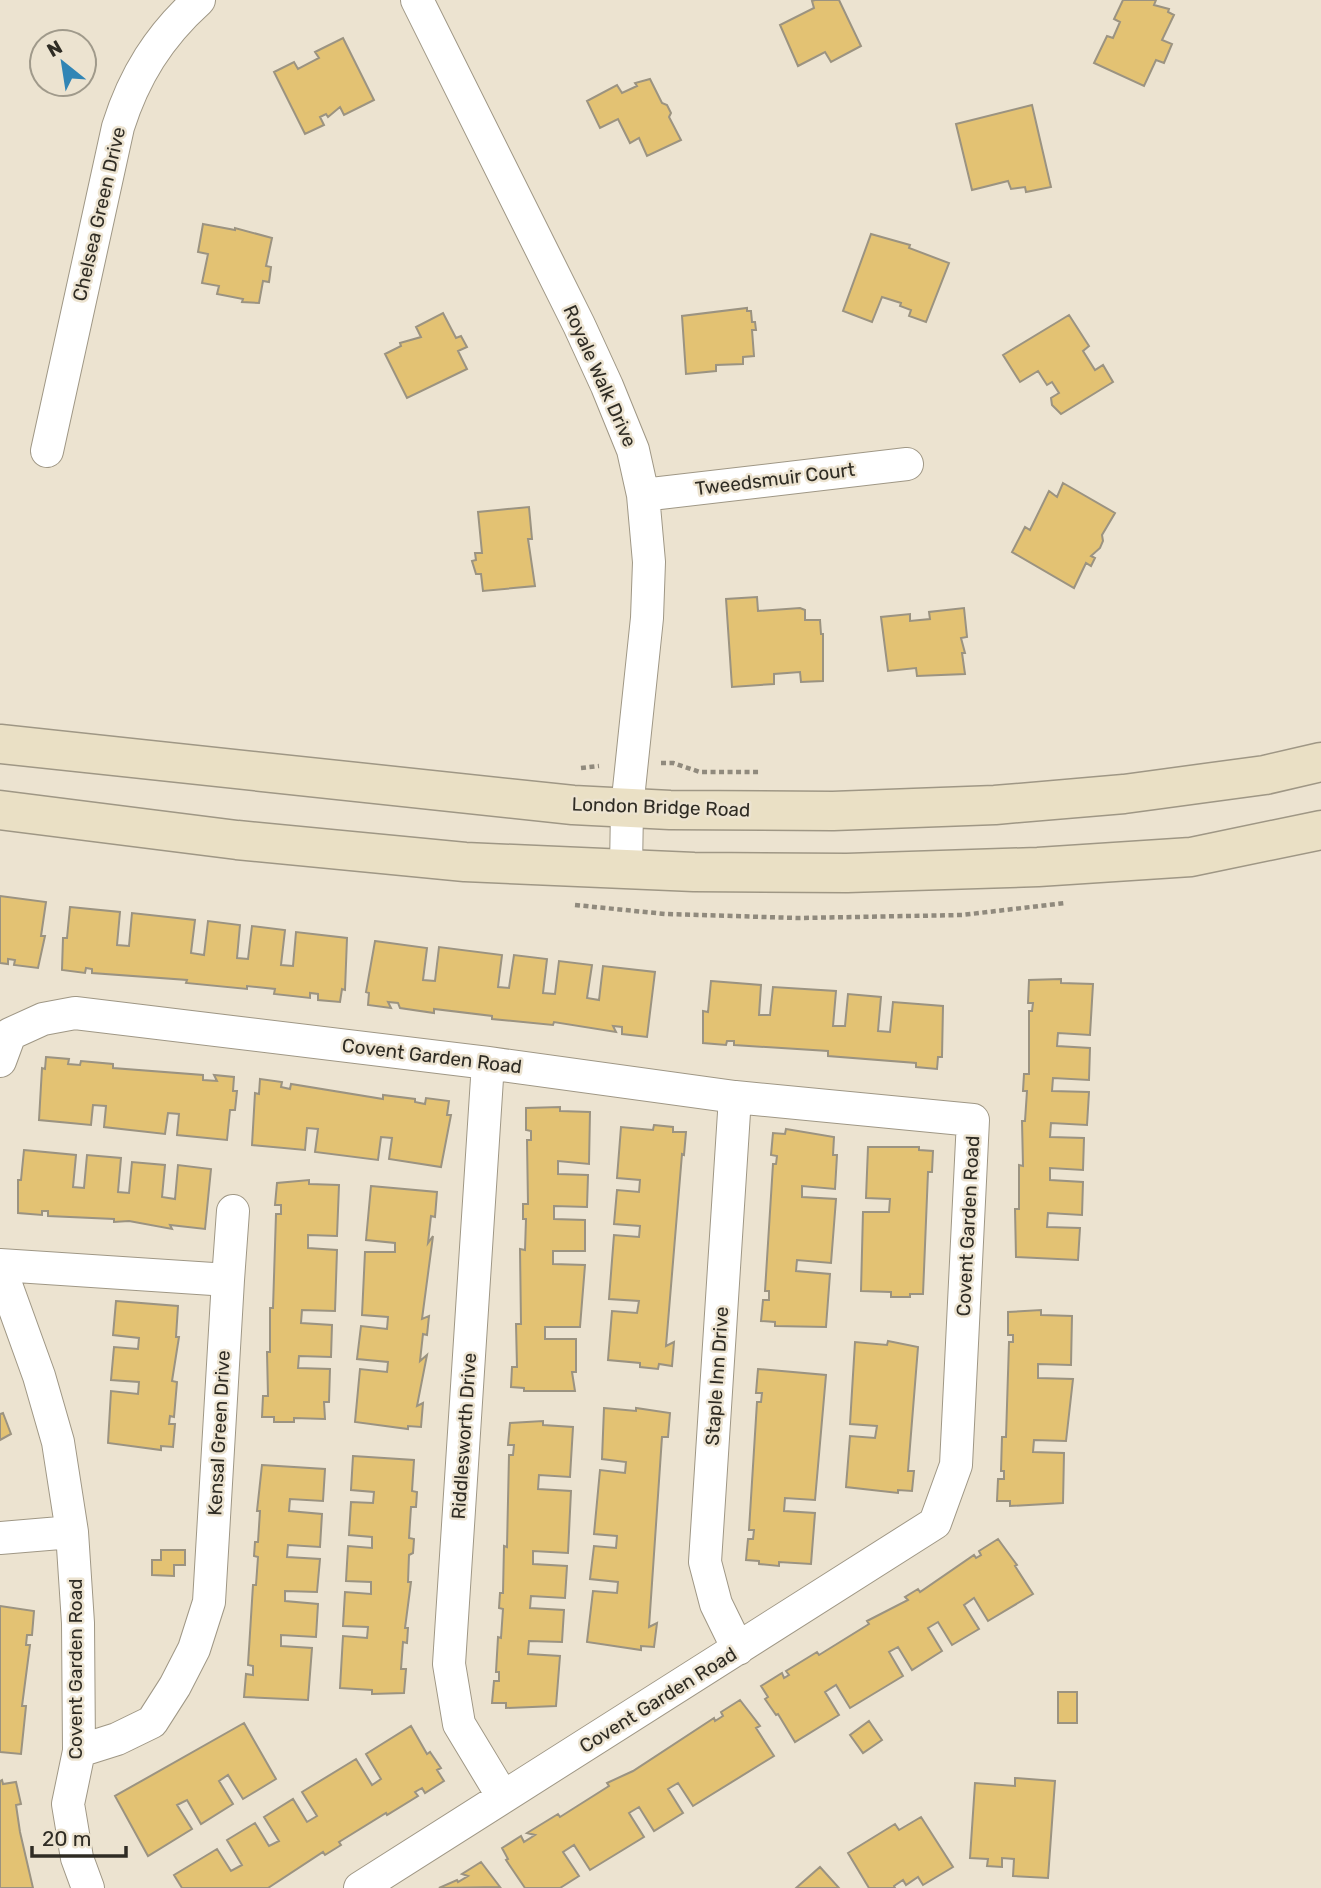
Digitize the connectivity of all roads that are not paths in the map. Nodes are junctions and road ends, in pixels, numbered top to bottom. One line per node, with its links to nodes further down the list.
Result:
1 (199, 0): 3 (street, Chelsea Green Drive)
2 (417, 0): 5 (street, Royale Walk Drive)
3 (47, 452)
4 (907, 464): 5 (street, Tweedsmuir Court)
5 (643, 495): 8 (street, Royale Walk Drive)
6 (0, 744): 8 (main road, London Bridge Road)
7 (1321, 762): 8 (main road, London Bridge Road)
8 (627, 808): 11 (street, Royale Walk Drive)
9 (0, 810): 11 (main road)
10 (1321, 830): 11 (main road)
11 (626, 869)
12 (3, 1040): 13 (street, Covent Garden Road)
13 (488, 1063): 14 (street, Covent Garden Road); 22 (street, Riddlesworth Drive)
14 (735, 1097): 20 (street, Staple Inn Drive); 20 (street, Covent Garden Road)
15 (233, 1211): 17 (street, Kensal Green Drive)
16 (0, 1266): 17 (street); 18 (street, Covent Garden Road)
17 (229, 1280): 21 (street, Kensal Green Drive)
18 (72, 1532): 19 (street); 21 (street, Covent Garden Road)
19 (0, 1538)
20 (738, 1649): 22 (street, Covent Garden Road)
21 (79, 1751): 23 (street, Covent Garden Road)
22 (503, 1797): 24 (street, Covent Garden Road)
23 (88, 1888)
24 (360, 1888)

